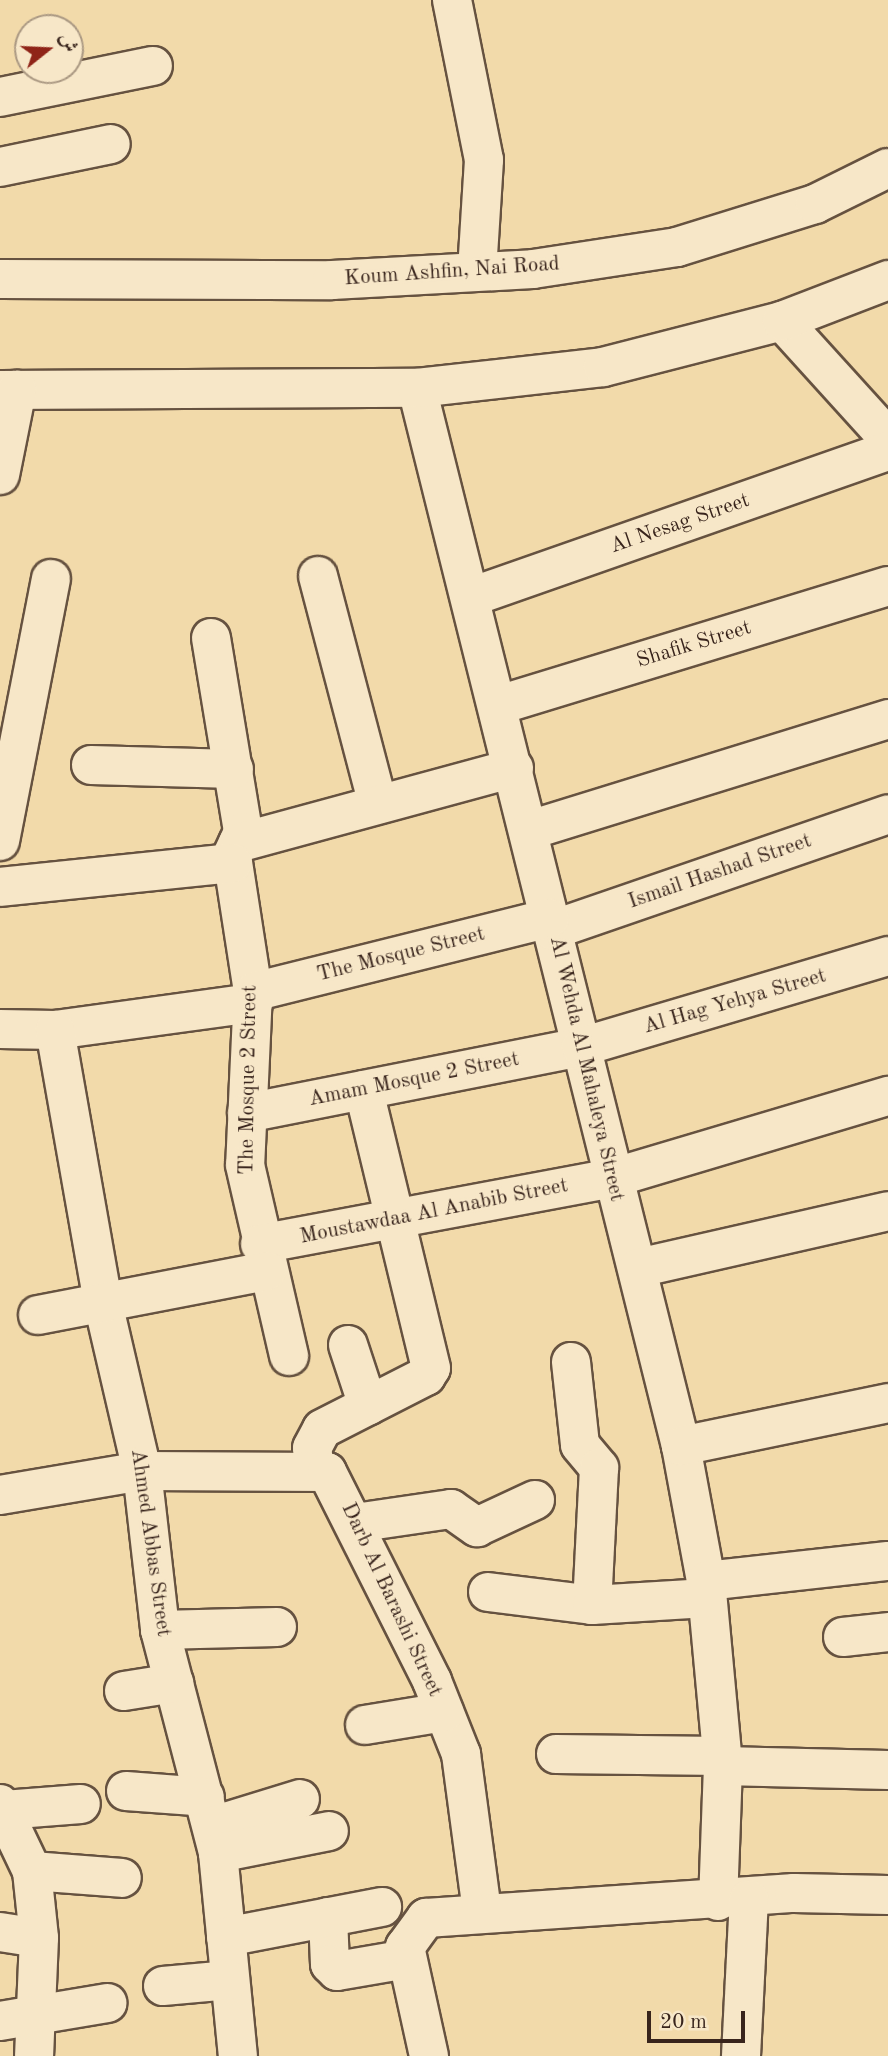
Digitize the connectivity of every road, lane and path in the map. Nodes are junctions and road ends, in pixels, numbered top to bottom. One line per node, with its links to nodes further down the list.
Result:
1 (452, 0): 7 (street)
2 (153, 66): 3 (street)
3 (0, 97)
4 (111, 144): 5 (street)
5 (0, 167)
6 (888, 168): 7 (street, Koum Ashfin, Nai Road)
7 (477, 271): 8 (street, Koum Ashfin, Nai Road)
8 (0, 279)
9 (888, 280): 10 (street)
10 (782, 320): 11 (street); 13 (street)
11 (417, 388): 12 (street); 19 (street, Al Wehda Al Mahaleya Street)
12 (8, 390): 15 (street)
13 (888, 438)
14 (888, 452): 19 (street, Al Nesag Street)
15 (0, 475)
16 (318, 576): 26 (street)
17 (51, 579): 29 (street)
18 (888, 586): 21 (street, Shafik Street)
19 (471, 597): 21 (street, Al Wehda Al Mahaleya Street)
20 (211, 638): 25 (street, The Mosque 2 Street)
21 (499, 705): 24 (street, Al Wehda Al Mahaleya Street)
22 (888, 719): 28 (street)
23 (92, 765): 25 (street)
24 (514, 768): 26 (street); 28 (street, Al Wehda Al Mahaleya Street)
25 (234, 769): 30 (street, The Mosque 2 Street)
26 (378, 804): 30 (street)
27 (888, 814): 32 (street, Ismail Hashad Street)
28 (530, 830): 32 (street, Al Wehda Al Mahaleya Street)
29 (0, 841)
30 (236, 853): 31 (street); 34 (street, The Mosque 2 Street)
31 (0, 887)
32 (551, 924): 34 (street, The Mosque Street); 37 (street, Al Wehda Al Mahaleya Street)
33 (888, 956): 37 (street, Al Hag Yehya Street)
34 (253, 997): 36 (street, The Mosque Street); 40 (street, The Mosque 2 Street)
35 (0, 1029): 36 (street, The Mosque Street)
36 (55, 1030): 46 (street, Ahmed Abbas Street)
37 (580, 1046): 38 (street, Amam Mosque 2 Street); 41 (street, Al Wehda Al Mahaleya Street)
38 (364, 1090): 40 (street, Amam Mosque 2 Street); 43 (street)
39 (888, 1096): 41 (street, Moustawdaa Al Anabib Street)
40 (247, 1114): 44 (street, The Mosque 2 Street)
41 (609, 1179): 43 (street, Moustawdaa Al Anabib Street); 45 (street, Al Wehda Al Mahaleya Street)
42 (888, 1211): 45 (street)
43 (396, 1219): 44 (street, Moustawdaa Al Anabib Street); 52 (street)
44 (263, 1258): 46 (street, Moustawdaa Al Anabib Street); 49 (street, The Mosque 2 Street)
45 (638, 1268): 53 (street, Al Wehda Al Mahaleya Street)
46 (103, 1303): 47 (street, Moustawdaa Al Anabib Street); 55 (street, Ahmed Abbas Street)
47 (38, 1315)
48 (348, 1345): 52 (street)
49 (289, 1356)
50 (571, 1363): 62 (street)
51 (888, 1403): 53 (street)
52 (368, 1406): 54 (street)
53 (681, 1446): 60 (street, Al Wehda Al Mahaleya Street)
54 (315, 1469): 55 (street); 58 (street, Darb Al Barashi Street)
55 (142, 1471): 56 (street); 64 (street, Ahmed Abbas Street)
56 (0, 1495)
57 (535, 1500): 58 (street)
58 (355, 1523): 69 (street, Darb Al Barashi Street)
59 (888, 1561): 60 (street)
60 (706, 1590): 62 (street); 72 (street, Al Wehda Al Mahaleya Street)
61 (488, 1592): 62 (street)
62 (592, 1605)
63 (276, 1627): 64 (street)
64 (160, 1630): 67 (street, Ahmed Abbas Street)
65 (888, 1632): 66 (street)
66 (843, 1637)
67 (174, 1683): 68 (street); 78 (street, Ahmed Abbas Street)
68 (124, 1691)
69 (444, 1712): 70 (street); 85 (street, Darb Al Barashi Street)
70 (365, 1725)
71 (556, 1754): 72 (street)
72 (722, 1761): 73 (street); 83 (street, Al Wehda Al Mahaleya Street)
73 (888, 1770)
74 (126, 1791): 78 (street)
75 (300, 1800): 78 (street)
76 (80, 1804): 77 (street)
77 (2, 1807): 80 (street)
78 (212, 1825): 79 (street); 88 (street, Ahmed Abbas Street)
79 (328, 1831)
80 (32, 1871): 81 (street); 89 (street)
81 (122, 1878)
82 (888, 1895): 83 (street)
83 (733, 1900): 85 (street); 97 (street, Al Wehda Al Mahaleya Street)
84 (382, 1907): 86 (street)
85 (482, 1912): 90 (street)
86 (328, 1917): 88 (street); 90 (street)
87 (0, 1932): 89 (street)
88 (226, 1937): 91 (street, Ahmed Abbas Street)
89 (39, 1938): 94 (street)
90 (407, 1959): 96 (street)
91 (230, 1980): 92 (street); 95 (street, Ahmed Abbas Street)
92 (163, 1986)
93 (107, 2003): 94 (street)
94 (23, 2032)
95 (238, 2056)
96 (429, 2056)
97 (741, 2056)

